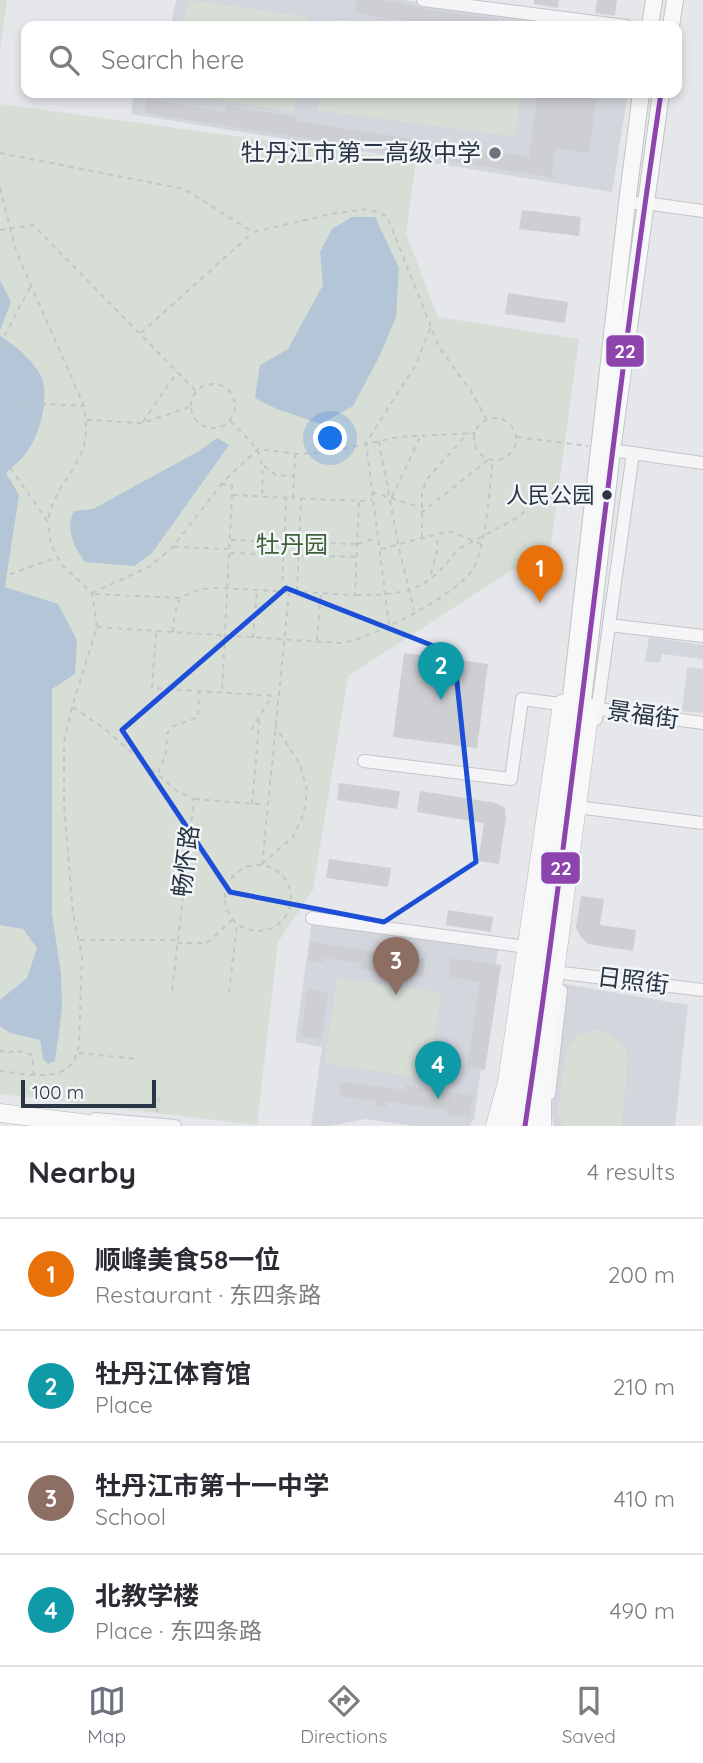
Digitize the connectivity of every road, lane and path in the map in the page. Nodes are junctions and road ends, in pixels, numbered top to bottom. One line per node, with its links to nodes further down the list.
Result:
1 (424, 0): 4 (street)
2 (654, 0): 5 (main road)
3 (675, 0): 6 (main road)
4 (587, 21)
5 (651, 21)
6 (672, 21)
7 (640, 98): 11 (main road)
8 (660, 98): 12 (main road)
9 (0, 153): 16 (path)
10 (0, 188): 14 (path)
11 (626, 203): 12 (street); 37 (main road)
12 (645, 203): 13 (street); 37 (main road)
13 (703, 211)
14 (11, 228): 15 (path); 17 (path); 19 (path)
15 (0, 230)
16 (253, 232): 18 (path); 19 (path)
17 (32, 285): 20 (path); 24 (path)
18 (432, 327): 27 (path); 35 (path)
19 (140, 334): 21 (path)
20 (0, 345)
21 (177, 371): 22 (path); 29 (path)
22 (196, 391): 25 (path); 28 (path)
23 (11, 402): 24 (path)
24 (84, 406): 26 (path)
25 (190, 407): 28 (path); 29 (path)
26 (86, 420): 29 (path); 58 (path)
27 (487, 420): 31 (path); 33 (path)
28 (230, 421): 36 (path)
29 (142, 423)
30 (468, 433): 31 (path); 32 (path); 56 (path)
31 (475, 433): 41 (path)
32 (421, 435): 34 (path); 50 (path)
33 (516, 437): 37 (path); 41 (path)
34 (379, 440): 35 (path); 68 (path)
35 (366, 443): 40 (path); 47 (path)
36 (258, 449): 40 (path); 43 (path); 46 (path)
37 (606, 449): 39 (street); 106 (main road)
38 (0, 453): 58 (path)
39 (633, 453): 42 (street); 91 (street)
40 (295, 454): 44 (path)
41 (491, 460): 57 (path); 60 (path)
42 (703, 463)
43 (263, 465): 44 (path); 49 (path)
44 (294, 476): 52 (path)
45 (531, 481): 60 (path)
46 (221, 484): 48 (path); 70 (path)
47 (372, 492): 50 (path); 54 (path)
48 (232, 495): 49 (path); 63 (path)
49 (261, 496): 51 (path)
50 (392, 497): 56 (path)
51 (286, 498): 52 (path); 65 (path)
52 (293, 498): 53 (path)
53 (301, 498): 55 (path); 66 (path)
54 (373, 500): 55 (path); 61 (path)
55 (359, 501): 67 (path)
56 (421, 507): 57 (path)
57 (421, 513): 62 (path)
58 (48, 522): 75 (path)
59 (438, 534): 62 (path); 64 (path); 78 (path)
60 (482, 536): 64 (path); 69 (path)
61 (378, 538): 67 (path); 71 (path)
62 (422, 538): 68 (path)
63 (230, 540): 65 (path); 72 (path)
64 (473, 541): 69 (path); 78 (path)
65 (284, 542): 66 (path); 73 (path)
66 (299, 542): 67 (path); 74 (path)
67 (357, 544): 76 (path)
68 (398, 544): 71 (path); 84 (path)
69 (481, 544): 90 (path)
70 (173, 547): 72 (path); 85 (path)
71 (380, 549): 88 (path)
72 (229, 551): 73 (path); 79 (path)
73 (284, 555): 74 (path); 81 (path)
74 (298, 555): 76 (path); 83 (path)
75 (58, 557): 77 (path); 85 (path)
76 (357, 557): 87 (path)
77 (0, 575)
78 (431, 577): 84 (path)
79 (227, 589): 80 (path); 89 (path); 96 (path)
80 (257, 590): 81 (path); 98 (path)
81 (282, 592): 82 (path)
82 (289, 592): 83 (path); 99 (path)
83 (297, 592): 86 (path)
84 (408, 592): 88 (path); 90 (path)
85 (92, 593): 89 (path); 93 (path)
86 (321, 593): 87 (path); 100 (path)
87 (355, 595): 88 (path)
88 (386, 595): 92 (path)
89 (179, 598): 95 (path)
90 (415, 612): 92 (path)
91 (609, 625): 97 (street); 106 (street)
92 (390, 626): 100 (path)
93 (97, 627): 94 (path); 105 (path)
94 (156, 631): 95 (path); 101 (path)
95 (173, 633): 96 (path)
96 (225, 636): 98 (path); 102 (path)
97 (703, 636)
98 (253, 638): 99 (path)
99 (284, 640): 100 (path); 104 (path)
100 (317, 641)
101 (199, 691): 102 (path); 112 (path)
102 (222, 692): 103 (path)
103 (272, 696): 104 (path); 107 (path)
104 (278, 696): 109 (path)
105 (72, 706): 112 (path, 畅怀路); 123 (path)
106 (576, 706): 108 (street, 景福街); 111 (street, 景福街); 113 (highway); 113 (highway); 117 (street); 125 (street)
107 (260, 714): 110 (path); 115 (path)
108 (703, 723)
109 (275, 726): 116 (path); 119 (path)
110 (250, 730)
111 (364, 761)
112 (158, 774): 114 (path, 畅怀路)
113 (567, 775): 135 (main road); 143 (highway); 146 (highway)
114 (194, 799): 115 (path); 124 (path, 畅怀路)
115 (253, 804): 116 (path)
116 (267, 806): 119 (path)
117 (585, 808): 118 (street); 126 (street)
118 (703, 823)
119 (261, 865): 121 (path); 122 (path)
120 (312, 918): 125 (street)
121 (232, 919): 122 (path); 124 (path)
122 (237, 924): 129 (path)
123 (79, 940): 124 (path); 131 (path)
124 (177, 942): 128 (path, 畅怀路)
125 (519, 946): 142 (street)
126 (563, 973): 127 (street, 日照街); 147 (street)
127 (703, 990)
128 (172, 992)
129 (229, 992)
130 (0, 1050): 134 (path)
131 (78, 1052): 132 (path); 134 (path)
132 (135, 1059)
133 (0, 1071): 134 (path)
134 (34, 1075)
135 (525, 1088): 144 (highway); 145 (highway)
136 (159, 1097): 139 (path)
137 (0, 1113): 138 (highway)
138 (29, 1116): 139 (street); 140 (highway)
139 (156, 1124): 141 (street)
140 (105, 1126)
141 (175, 1126)
142 (487, 1126)
143 (495, 1126)
144 (511, 1126)
145 (528, 1126)
146 (542, 1126)
147 (548, 1126)

